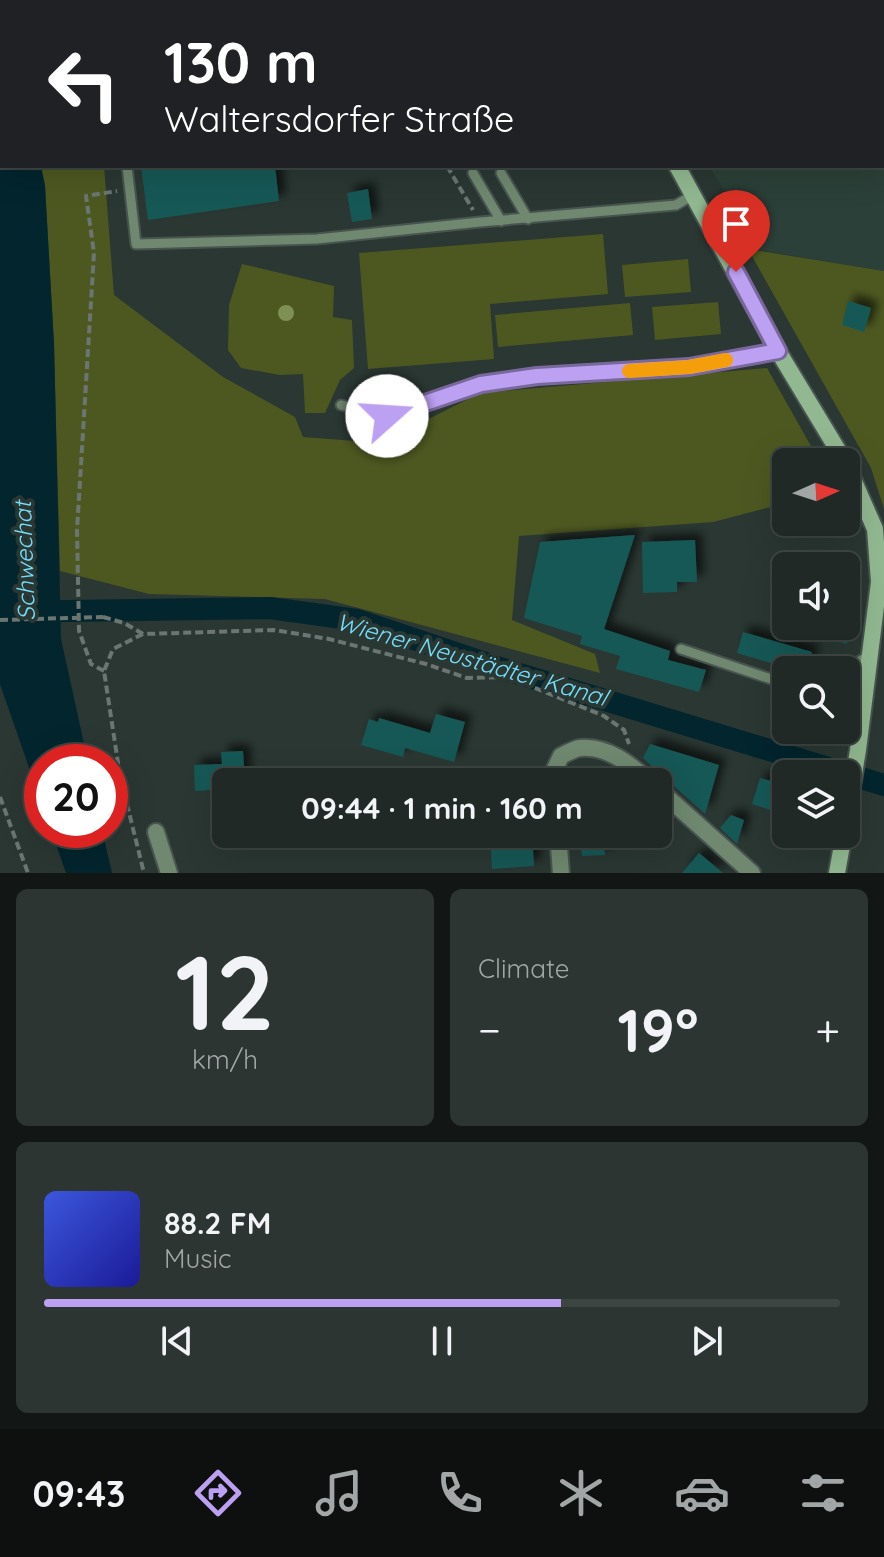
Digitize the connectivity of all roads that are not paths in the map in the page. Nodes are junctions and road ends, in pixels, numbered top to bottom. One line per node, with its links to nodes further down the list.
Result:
1 (127, 168): 7 (lane)
2 (678, 168): 5 (street)
3 (473, 173): 7 (lane)
4 (501, 173): 6 (lane)
5 (694, 194): 6 (lane); 8 (street)
6 (528, 219): 7 (lane)
7 (501, 221)
8 (778, 351): 9 (lane); 10 (street)
9 (341, 405)
10 (837, 448)
11 (860, 495): 13 (street)
12 (681, 649): 15 (lane)
13 (871, 654): 14 (lane); 16 (street)
14 (860, 661)
15 (772, 679)
16 (856, 760)
17 (555, 768): 18 (street)
18 (635, 768)
19 (672, 802): 25 (street)
20 (156, 832): 23 (street)
21 (559, 848): 24 (street)
22 (841, 848): 26 (street)
23 (169, 873)
24 (561, 873)
25 (752, 873)
26 (837, 873)

